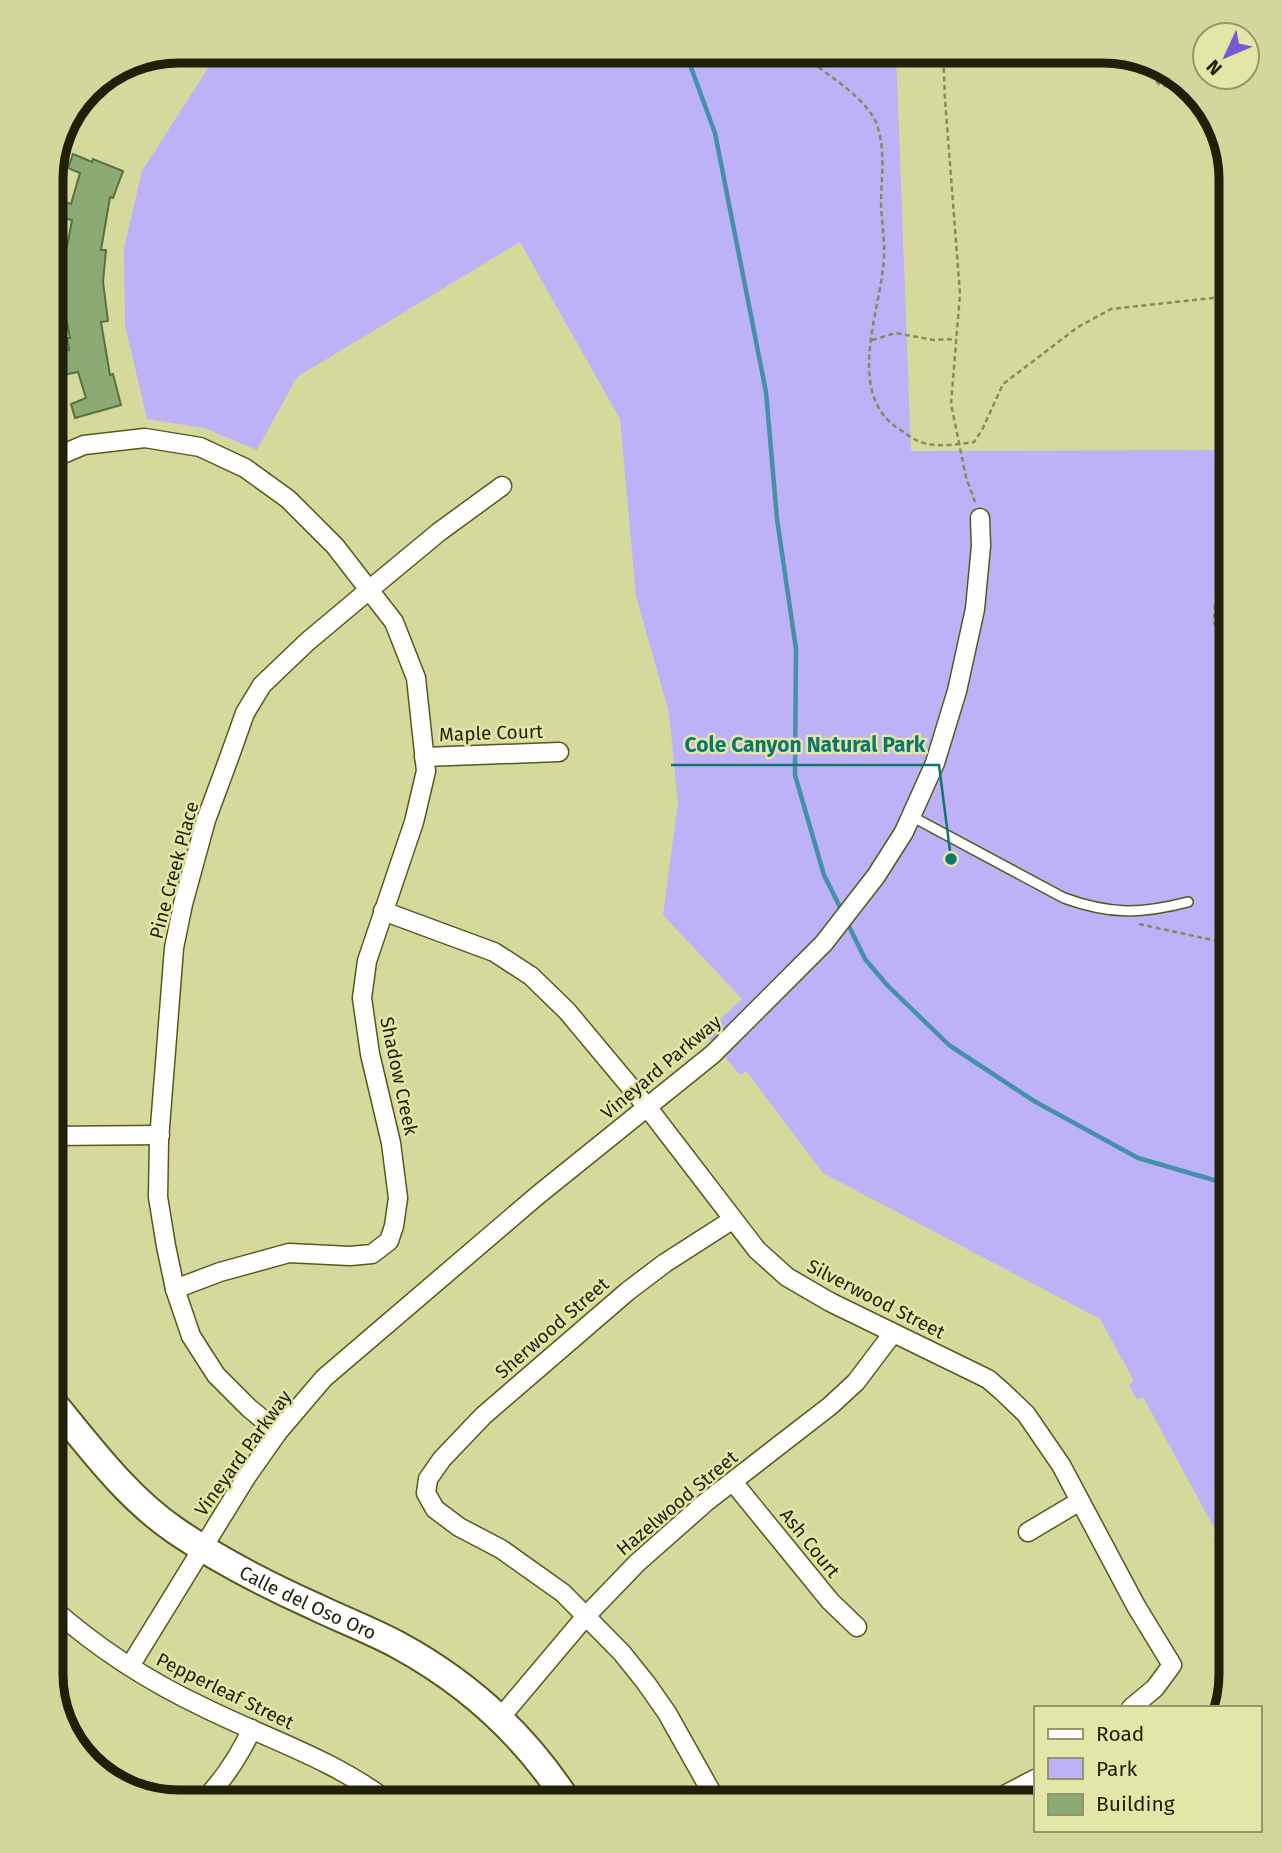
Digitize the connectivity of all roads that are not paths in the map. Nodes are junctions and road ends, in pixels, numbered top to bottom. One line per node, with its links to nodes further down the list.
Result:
1 (63, 454): 4 (street, Shadow Creek)
2 (502, 486): 4 (street, Pine Creek Place)
3 (980, 518): 7 (street, Vineyard Parkway)
4 (369, 590): 6 (street, Shadow Creek); 11 (street, Pine Creek Place)
5 (559, 752): 6 (street, Maple Court)
6 (424, 757): 9 (street, Shadow Creek)
7 (911, 816): 8 (lane); 10 (street, Vineyard Parkway)
8 (1188, 902)
9 (383, 911): 10 (street, Silverwood Street); 14 (street, Shadow Creek)
10 (648, 1108): 13 (street, Silverwood Street); 17 (street, Vineyard Parkway)
11 (160, 1135): 12 (street); 14 (street, Pine Creek Place)
12 (63, 1136)
13 (732, 1220): 15 (street, Silverwood Street); 22 (street, Sherwood Street)
14 (175, 1289): 17 (street, Pine Creek Place)
15 (893, 1333): 18 (street, Hazelwood Street); 19 (street, Silverwood Street)
16 (63, 1414): 21 (main road, Calle del Oso Oro)
17 (278, 1432): 21 (street, Vineyard Parkway)
18 (733, 1482): 22 (street, Hazelwood Street); 24 (street, Ash Court)
19 (1080, 1501): 20 (street); 26 (street, Silverwood Street)
20 (1028, 1532)
21 (202, 1548): 25 (street, Vineyard Parkway); 27 (main road, Calle del Oso Oro)
22 (586, 1616): 27 (street, Hazelwood Street); 33 (street)
23 (63, 1617): 25 (street, Pepperleaf Street)
24 (857, 1627)
25 (130, 1666): 28 (street, Pepperleaf Street)
26 (1133, 1706)
27 (500, 1718): 32 (main road, Calle del Oso Oro)
28 (253, 1729): 30 (street); 31 (street, Pepperleaf Street)
29 (1034, 1780): 34 (street)
30 (213, 1790)
31 (373, 1790)
32 (559, 1790)
33 (710, 1790)
34 (1014, 1790)

